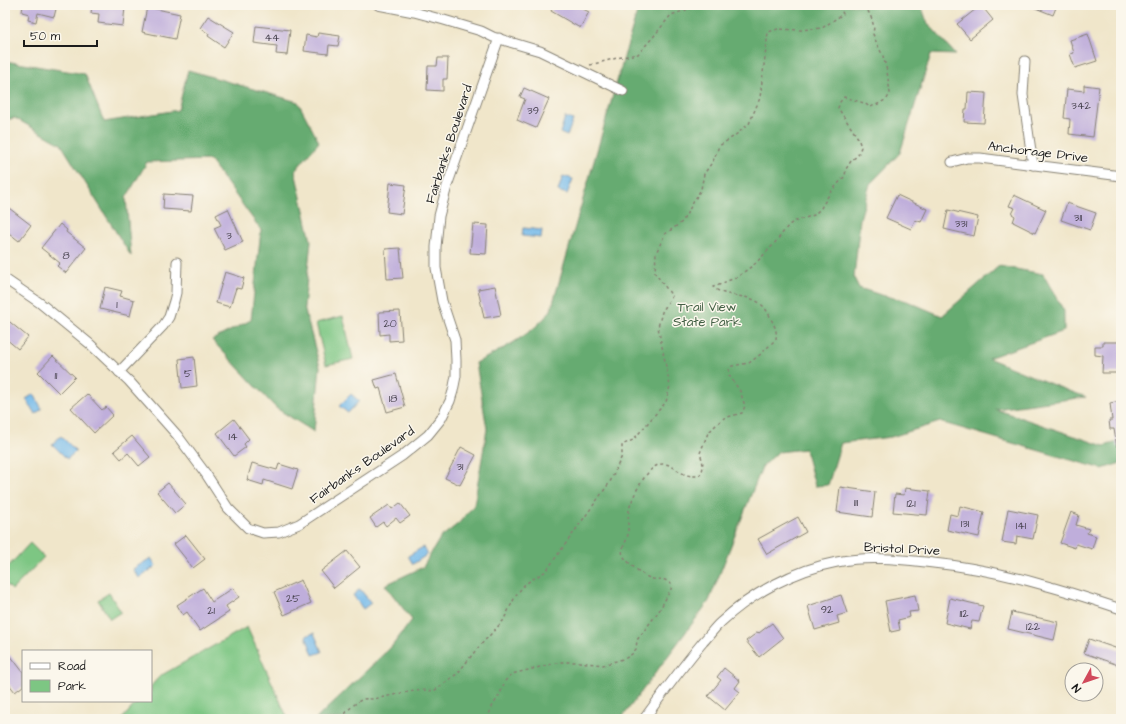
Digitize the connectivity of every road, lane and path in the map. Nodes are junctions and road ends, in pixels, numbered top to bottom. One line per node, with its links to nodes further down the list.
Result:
1 (378, 5): 5 (street)
2 (701, 5): 7 (path)
3 (839, 5): 16 (path)
4 (866, 5): 17 (path)
5 (499, 38): 7 (street); 14 (street, Fairbanks Boulevard)
6 (1025, 61): 10 (street)
7 (577, 68): 8 (street)
8 (623, 91)
9 (952, 162): 10 (street, Anchorage Drive)
10 (1033, 165): 11 (street, Anchorage Drive)
11 (1121, 176)
12 (177, 262): 14 (street)
13 (5, 279): 14 (street, Fairbanks Boulevard)
14 (119, 372)
15 (1121, 609): 18 (street, Bristol Drive)
16 (342, 719)
17 (487, 719)
18 (644, 719)

